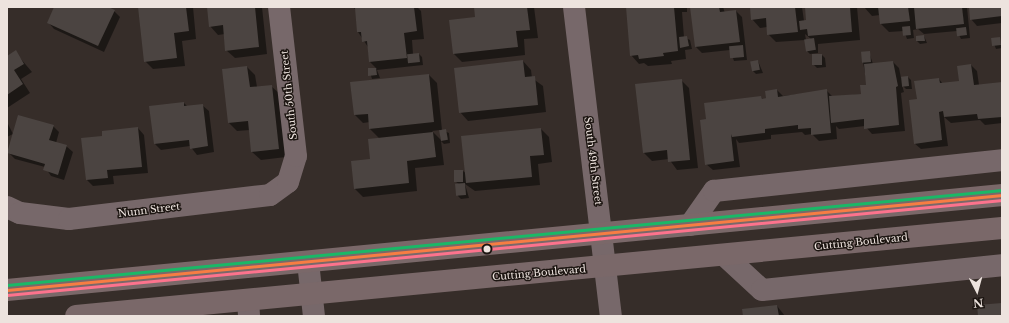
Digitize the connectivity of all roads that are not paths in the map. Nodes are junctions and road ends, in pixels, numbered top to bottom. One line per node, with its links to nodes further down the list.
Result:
1 (279, 7): 4 (street, South 50th Street)
2 (574, 7): 9 (street, South 49th Street)
3 (1002, 160): 7 (street)
4 (288, 182): 6 (street, Nunn Street)
5 (1002, 195): 7 (main road)
6 (7, 207)
7 (690, 225): 9 (main road)
8 (1002, 228): 10 (main road, Cutting Boulevard)
9 (602, 232): 11 (main road); 13 (street, South 49th Street)
10 (725, 256): 12 (street); 13 (main road, Cutting Boulevard)
11 (308, 262): 14 (main road); 15 (street)
12 (1002, 265)
13 (605, 267): 15 (main road, Cutting Boulevard); 20 (street, South 49th Street)
14 (7, 290)
15 (312, 294): 16 (main road, Cutting Boulevard); 19 (street)
16 (248, 309): 17 (main road, Cutting Boulevard)
17 (170, 312): 18 (main road, Cutting Boulevard)
18 (76, 316)
19 (314, 316)
20 (611, 316)

